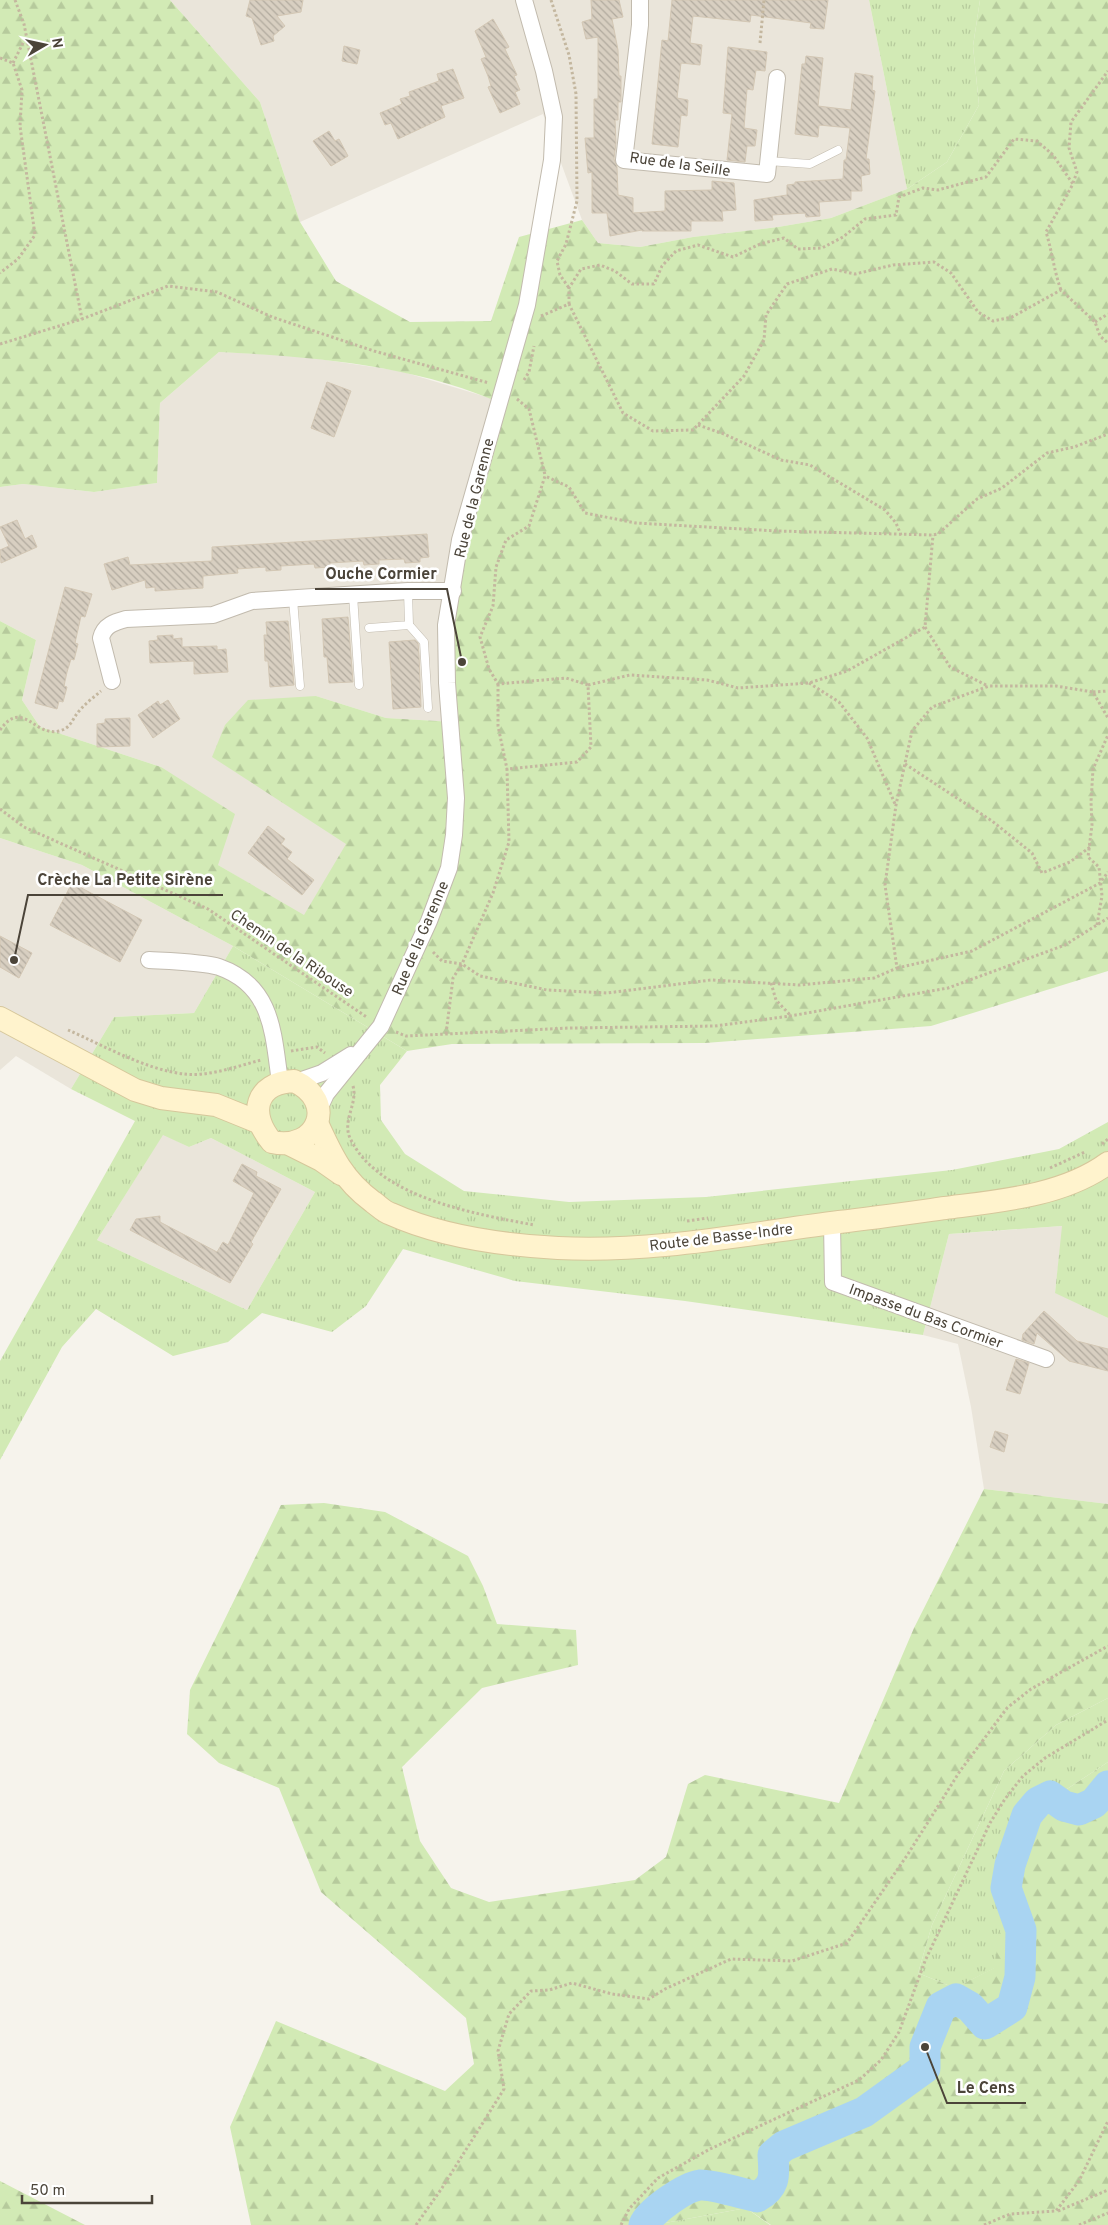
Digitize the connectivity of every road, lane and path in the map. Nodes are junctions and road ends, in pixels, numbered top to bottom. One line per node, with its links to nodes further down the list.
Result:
1 (15, 0): 5 (path)
2 (524, 0): 24 (street, Rue de la Garenne)
3 (640, 0): 12 (street, Rue de la Seille)
4 (764, 0): 6 (path)
5 (27, 36): 8 (path); 18 (path)
6 (760, 43)
7 (0, 58): 8 (path)
8 (13, 63): 14 (path)
9 (1108, 71): 13 (path)
10 (777, 78): 12 (street)
11 (838, 150): 12 (lane)
12 (768, 161)
13 (1073, 184): 15 (path); 16 (path)
14 (0, 274)
15 (1061, 290): 19 (path); 25 (path)
16 (569, 304): 20 (path); 25 (path)
17 (1108, 314): 19 (path)
18 (82, 319): 23 (path); 24 (path)
19 (1096, 322): 22 (path)
20 (538, 325)
21 (535, 342): 24 (path)
22 (1108, 342)
23 (0, 344)
24 (503, 387): 27 (path); 31 (street, Rue de la Garenne)
25 (698, 425): 28 (path)
26 (1108, 434): 29 (path)
27 (545, 476): 28 (path); 39 (path)
28 (901, 535): 29 (path)
29 (933, 535): 35 (path)
30 (408, 591): 31 (street); 32 (street); 34 (lane)
31 (453, 591): 59 (street, Rue de la Garenne)
32 (353, 595): 33 (street); 40 (lane)
33 (293, 599): 37 (street); 42 (lane)
34 (409, 625): 36 (lane); 46 (lane)
35 (925, 627): 38 (path); 43 (path)
36 (368, 628)
37 (112, 681): 48 (path)
38 (809, 683): 41 (path); 52 (path)
39 (498, 684): 41 (path); 51 (path)
40 (359, 685)
41 (588, 685): 51 (path)
42 (300, 686)
43 (989, 686): 44 (path); 50 (path)
44 (1093, 692): 45 (path); 47 (path)
45 (1108, 692)
46 (428, 708)
47 (1108, 718)
48 (0, 730)
49 (1108, 735): 54 (path)
50 (904, 764): 52 (path); 54 (path)
51 (507, 769): 61 (path)
52 (896, 805): 62 (path)
53 (0, 810): 67 (path, Chemin de la Ribouse)
54 (1090, 847): 56 (path)
55 (1108, 872): 56 (path)
56 (1100, 883): 58 (path); 62 (path)
57 (1108, 918): 58 (path, Chemin de la Ribouse)
58 (1097, 926): 65 (path, Chemin de la Ribouse)
59 (420, 941): 61 (path); 67 (street, Rue de la Garenne)
60 (149, 960): 73 (street)
61 (462, 964): 63 (path); 70 (path)
62 (897, 968): 63 (path)
63 (771, 983): 65 (path)
64 (372, 1009): 67 (path)
65 (790, 1016): 70 (path, Chemin de la Ribouse)
66 (0, 1018): 76 (main road)
67 (374, 1022): 68 (path); 70 (path, Chemin de la Ribouse); 71 (street, Rue de la Garenne)
68 (363, 1023)
69 (67, 1030): 73 (path)
70 (446, 1034)
71 (365, 1045): 74 (street, Rue de la Garenne); 75 (street, Rue de la Garenne)
72 (333, 1048): 73 (path)
73 (276, 1055): 75 (street)
74 (345, 1072): 77 (street, Rue de la Garenne); 87 (path)
75 (280, 1086): 76 (main road); 77 (main road); 78 (main road)
76 (216, 1105): 78 (main road)
77 (318, 1116): 80 (main road); 83 (main road, Route de Basse-Indre)
78 (258, 1122): 80 (main road)
79 (1108, 1139): 81 (path)
80 (290, 1144): 83 (main road, Route de Basse-Indre)
81 (1099, 1153): 82 (path); 86 (main road, Route de Basse-Indre)
82 (1041, 1171)
83 (344, 1176): 86 (main road, Route de Basse-Indre)
84 (710, 1218): 85 (path)
85 (681, 1222)
86 (832, 1223): 88 (street, Impasse du Bas Cormier)
87 (538, 1226)
88 (1046, 1359)
89 (1108, 1646): 95 (path)
90 (1108, 1720): 96 (path)
91 (1108, 2121): 93 (path)
92 (1108, 2190): 93 (path)
93 (1056, 2211): 97 (path)
94 (1108, 2213): 98 (path)
95 (416, 2225)
96 (621, 2225)
97 (984, 2225)
98 (1079, 2225)

